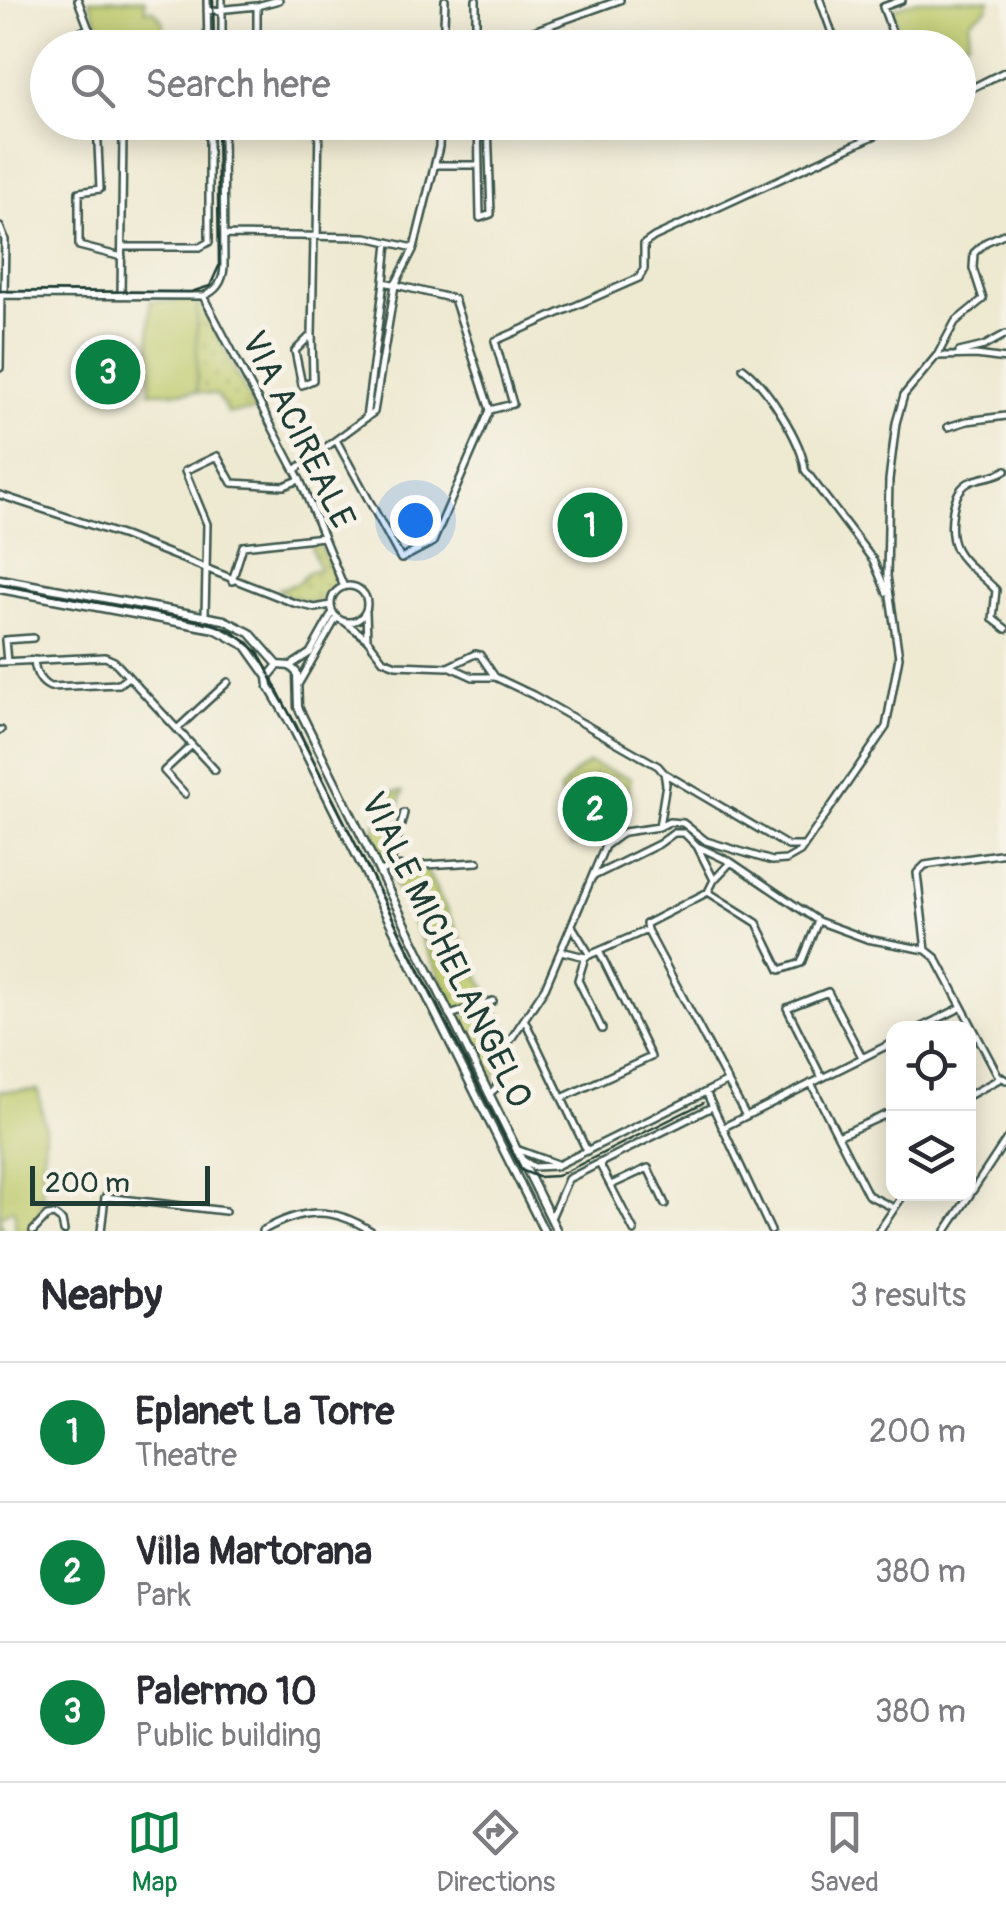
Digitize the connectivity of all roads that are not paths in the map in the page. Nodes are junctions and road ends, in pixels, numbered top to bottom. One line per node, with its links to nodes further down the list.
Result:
1 (78, 0): 13 (street)
2 (207, 0): 11 (street)
3 (222, 0): 12 (street)
4 (279, 0): 10 (street)
5 (445, 0): 18 (street)
6 (476, 0): 19 (street)
7 (620, 0): 20 (street)
8 (820, 0): 21 (street)
9 (902, 0): 22 (street)
10 (257, 6): 12 (street); 17 (street)
11 (207, 10): 12 (street); 15 (street)
12 (222, 10): 16 (street)
13 (88, 28): 14 (street)
14 (84, 30)
15 (208, 30)
16 (222, 30)
17 (257, 30)
18 (444, 30)
19 (476, 30)
20 (536, 30)
21 (831, 30)
22 (891, 30)
23 (1006, 71): 24 (street)
24 (976, 86)
25 (98, 140): 43 (street)
26 (121, 140): 41 (street)
27 (208, 140): 41 (street)
28 (223, 140): 38 (street)
29 (318, 140): 39 (street)
30 (438, 140): 34 (street)
31 (478, 140): 35 (street)
32 (489, 140): 35 (street)
33 (865, 140): 56 (street)
34 (435, 165): 35 (street); 42 (street)
35 (479, 165)
36 (0, 227): 46 (street)
37 (1006, 233): 51 (street)
38 (224, 235): 39 (street); 48 (street)
39 (315, 236): 40 (street); 49 (street)
40 (388, 242): 42 (street); 44 (street)
41 (122, 247): 43 (street)
42 (414, 248): 45 (street)
43 (122, 256): 47 (street)
44 (384, 282): 45 (street); 58 (street)
45 (395, 285): 56 (street); 58 (street)
46 (2, 295): 47 (street); 54 (street)
47 (121, 296): 48 (street)
48 (203, 296): 61 (street, VIA ACIREALE)
49 (312, 334): 49 (street)
50 (1006, 334): 52 (street)
51 (935, 356): 52 (street); 71 (street)
52 (946, 356): 53 (street)
53 (1006, 359)
54 (0, 368)
55 (742, 368): 71 (street)
56 (490, 410): 60 (street)
57 (1006, 416): 59 (street)
58 (366, 418): 60 (street)
59 (948, 426)
60 (336, 440): 61 (street)
61 (294, 470): 63 (street, VIA ACIREALE)
62 (1005, 473): 76 (street)
63 (300, 480): 65 (street, VIA ACIREALE); 66 (street)
64 (0, 495): 66 (street)
65 (324, 537): 68 (street); 69 (street, VIA ACIREALE)
66 (205, 571): 68 (street); 74 (street)
67 (0, 579): 74 (street)
68 (232, 581): 73 (street)
69 (344, 587): 72 (street); 73 (street)
70 (0, 589): 88 (street)
71 (891, 600): 101 (street)
72 (366, 610): 75 (street); 78 (street)
73 (334, 611): 75 (street); 84 (street); 92 (street)
74 (205, 615): 83 (street)
75 (346, 622): 78 (street)
76 (1006, 629)
77 (33, 638): 81 (street)
78 (366, 638): 85 (street)
79 (470, 656): 82 (street); 85 (street); 86 (street)
80 (34, 660): 81 (street); 87 (street); 87 (street)
81 (3, 662)
82 (486, 663): 89 (street); 90 (street)
83 (278, 665): 84 (street); 88 (street)
84 (290, 666): 92 (street)
85 (448, 666): 86 (street)
86 (468, 674): 89 (street)
87 (128, 677): 93 (street)
88 (268, 677): 92 (street)
89 (479, 677): 90 (street)
90 (494, 677): 96 (street)
91 (228, 682): 93 (street)
92 (289, 692): 106 (street, VIALE MICHELANGELO); 153 (street, VIALE MICHELANGELO)
93 (177, 729): 94 (street)
94 (192, 746): 95 (street); 97 (street)
95 (215, 770)
96 (664, 773): 99 (street); 101 (street)
97 (185, 794)
98 (404, 813): 105 (street)
99 (658, 827): 101 (street); 107 (street)
100 (696, 846): 104 (street); 107 (street); 108 (street)
101 (805, 846)
102 (1006, 853): 113 (street)
103 (478, 862): 105 (street)
104 (731, 862): 108 (street); 110 (street)
105 (390, 867): 106 (street)
106 (380, 872): 119 (street, VIALE MICHELANGELO)
107 (594, 876): 111 (street)
108 (714, 880): 109 (street)
109 (708, 892): 110 (street); 112 (street)
110 (818, 921): 113 (street)
111 (572, 926): 114 (street); 116 (street)
112 (648, 930): 115 (street); 127 (street)
113 (926, 950): 118 (street)
114 (562, 951): 116 (street); 120 (street)
115 (599, 951): 116 (street); 132 (street)
116 (588, 956): 122 (street)
117 (492, 1001): 119 (street)
118 (962, 1007): 121 (street); 126 (street)
119 (450, 1015): 131 (street, VIALE MICHELANGELO)
120 (524, 1021): 131 (street); 132 (street)
121 (934, 1021)
122 (602, 1029)
123 (886, 1046): 124 (street)
124 (862, 1058): 125 (street); 125 (street)
125 (822, 1078): 128 (street)
126 (1005, 1080): 129 (street)
127 (728, 1081): 130 (street); 135 (street)
128 (811, 1083): 135 (street); 137 (street)
129 (976, 1091)
130 (706, 1092): 133 (street); 139 (street)
131 (489, 1094): 140 (street, VIALE MICHELANGELO)
132 (562, 1098): 139 (street)
133 (712, 1107): 136 (street); 141 (street)
134 (886, 1115): 137 (street)
135 (746, 1116): 136 (street)
136 (722, 1128): 156 (street)
137 (838, 1136): 145 (street)
138 (1006, 1140): 158 (street)
139 (588, 1151): 140 (street)
140 (518, 1153): 147 (street, VIALE MICHELANGELO)
141 (599, 1163): 142 (street); 147 (street)
142 (610, 1185): 144 (street); 155 (street)
143 (899, 1201): 145 (street)
144 (665, 1204)
145 (894, 1208): 157 (street)
146 (226, 1211): 150 (street)
147 (551, 1218): 154 (street, VIALE MICHELANGELO)
148 (33, 1231): 149 (street)
149 (64, 1231)
150 (101, 1231)
151 (262, 1231): 152 (street)
152 (371, 1231)
153 (544, 1231)
154 (557, 1231)
155 (634, 1231)
156 (771, 1231)
157 (878, 1231)
158 (946, 1231)

